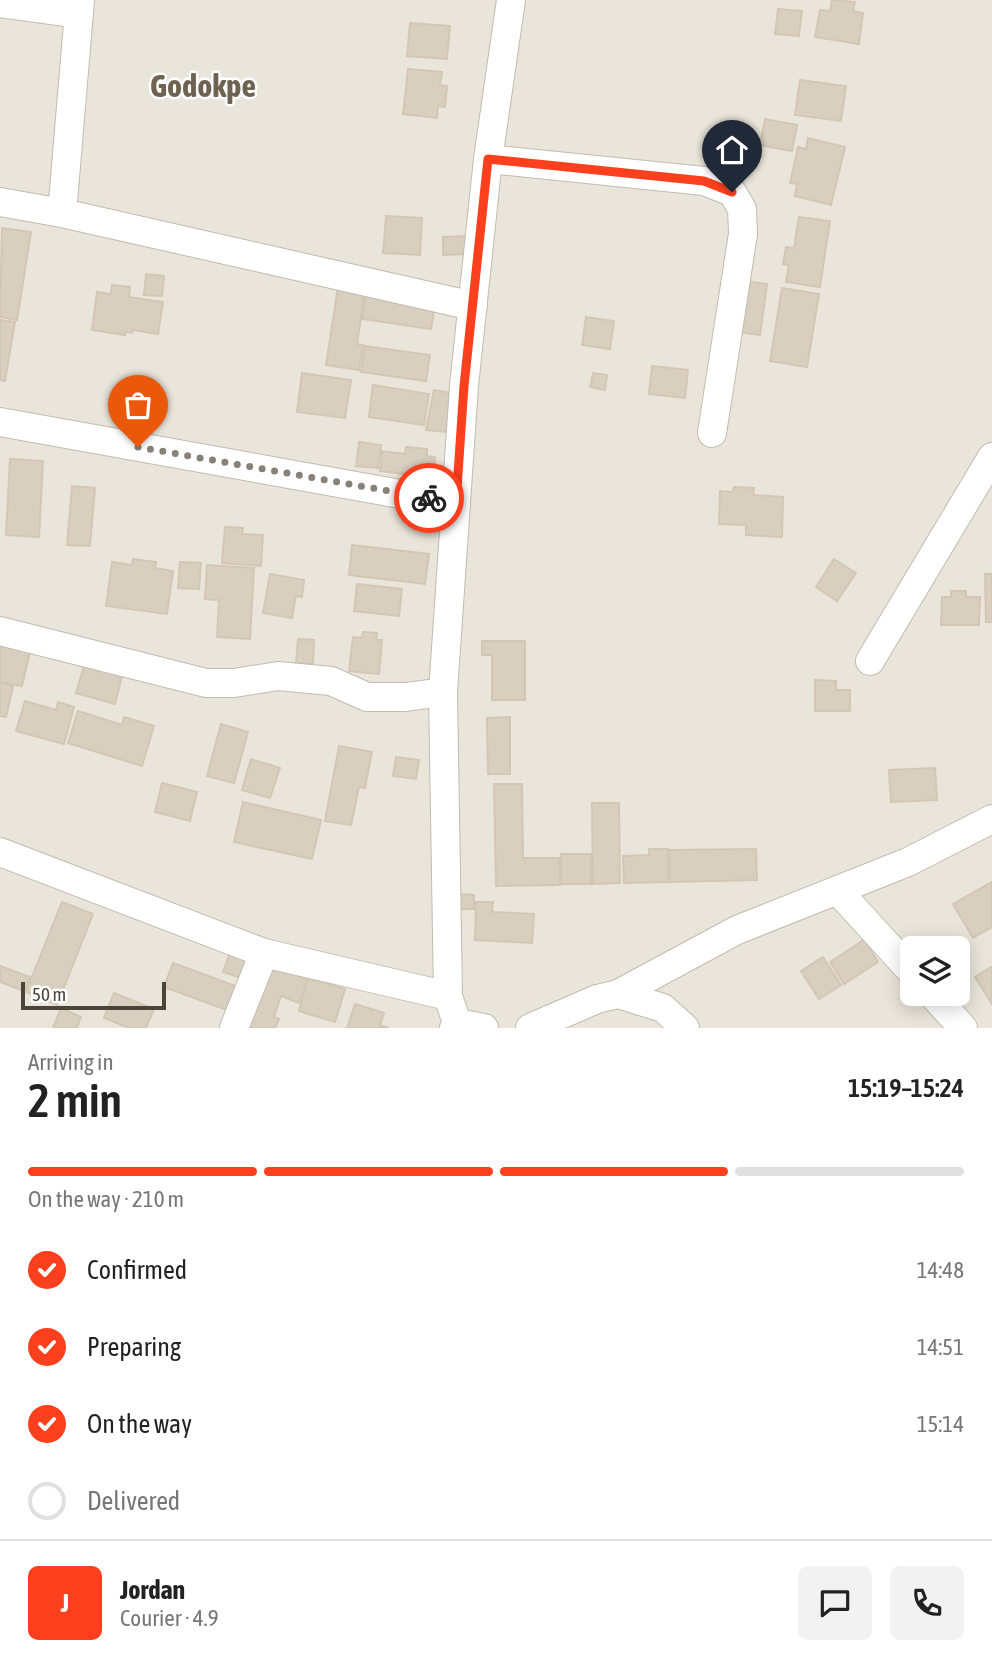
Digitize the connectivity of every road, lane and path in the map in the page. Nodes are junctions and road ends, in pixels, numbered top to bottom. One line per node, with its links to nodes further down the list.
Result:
1 (511, 0): 4 (street)
2 (0, 3): 3 (street)
3 (79, 7): 6 (street)
4 (488, 159): 7 (street); 9 (street)
5 (0, 202): 6 (street)
6 (62, 213): 7 (street)
7 (473, 306): 11 (street)
8 (2, 431): 11 (street)
9 (712, 433)
10 (992, 457): 13 (street)
11 (456, 503): 14 (street)
12 (0, 631): 14 (street)
13 (870, 661)
14 (443, 692): 21 (street)
15 (992, 819): 17 (street)
16 (0, 852): 18 (street)
17 (838, 891): 19 (street); 20 (street)
18 (264, 953): 21 (street); 24 (street)
19 (900, 959)
20 (618, 993): 25 (street); 26 (street)
21 (448, 996): 23 (street)
22 (943, 1006): 27 (street)
23 (465, 1026)
24 (234, 1028)
25 (530, 1028)
26 (685, 1028)
27 (962, 1028)

